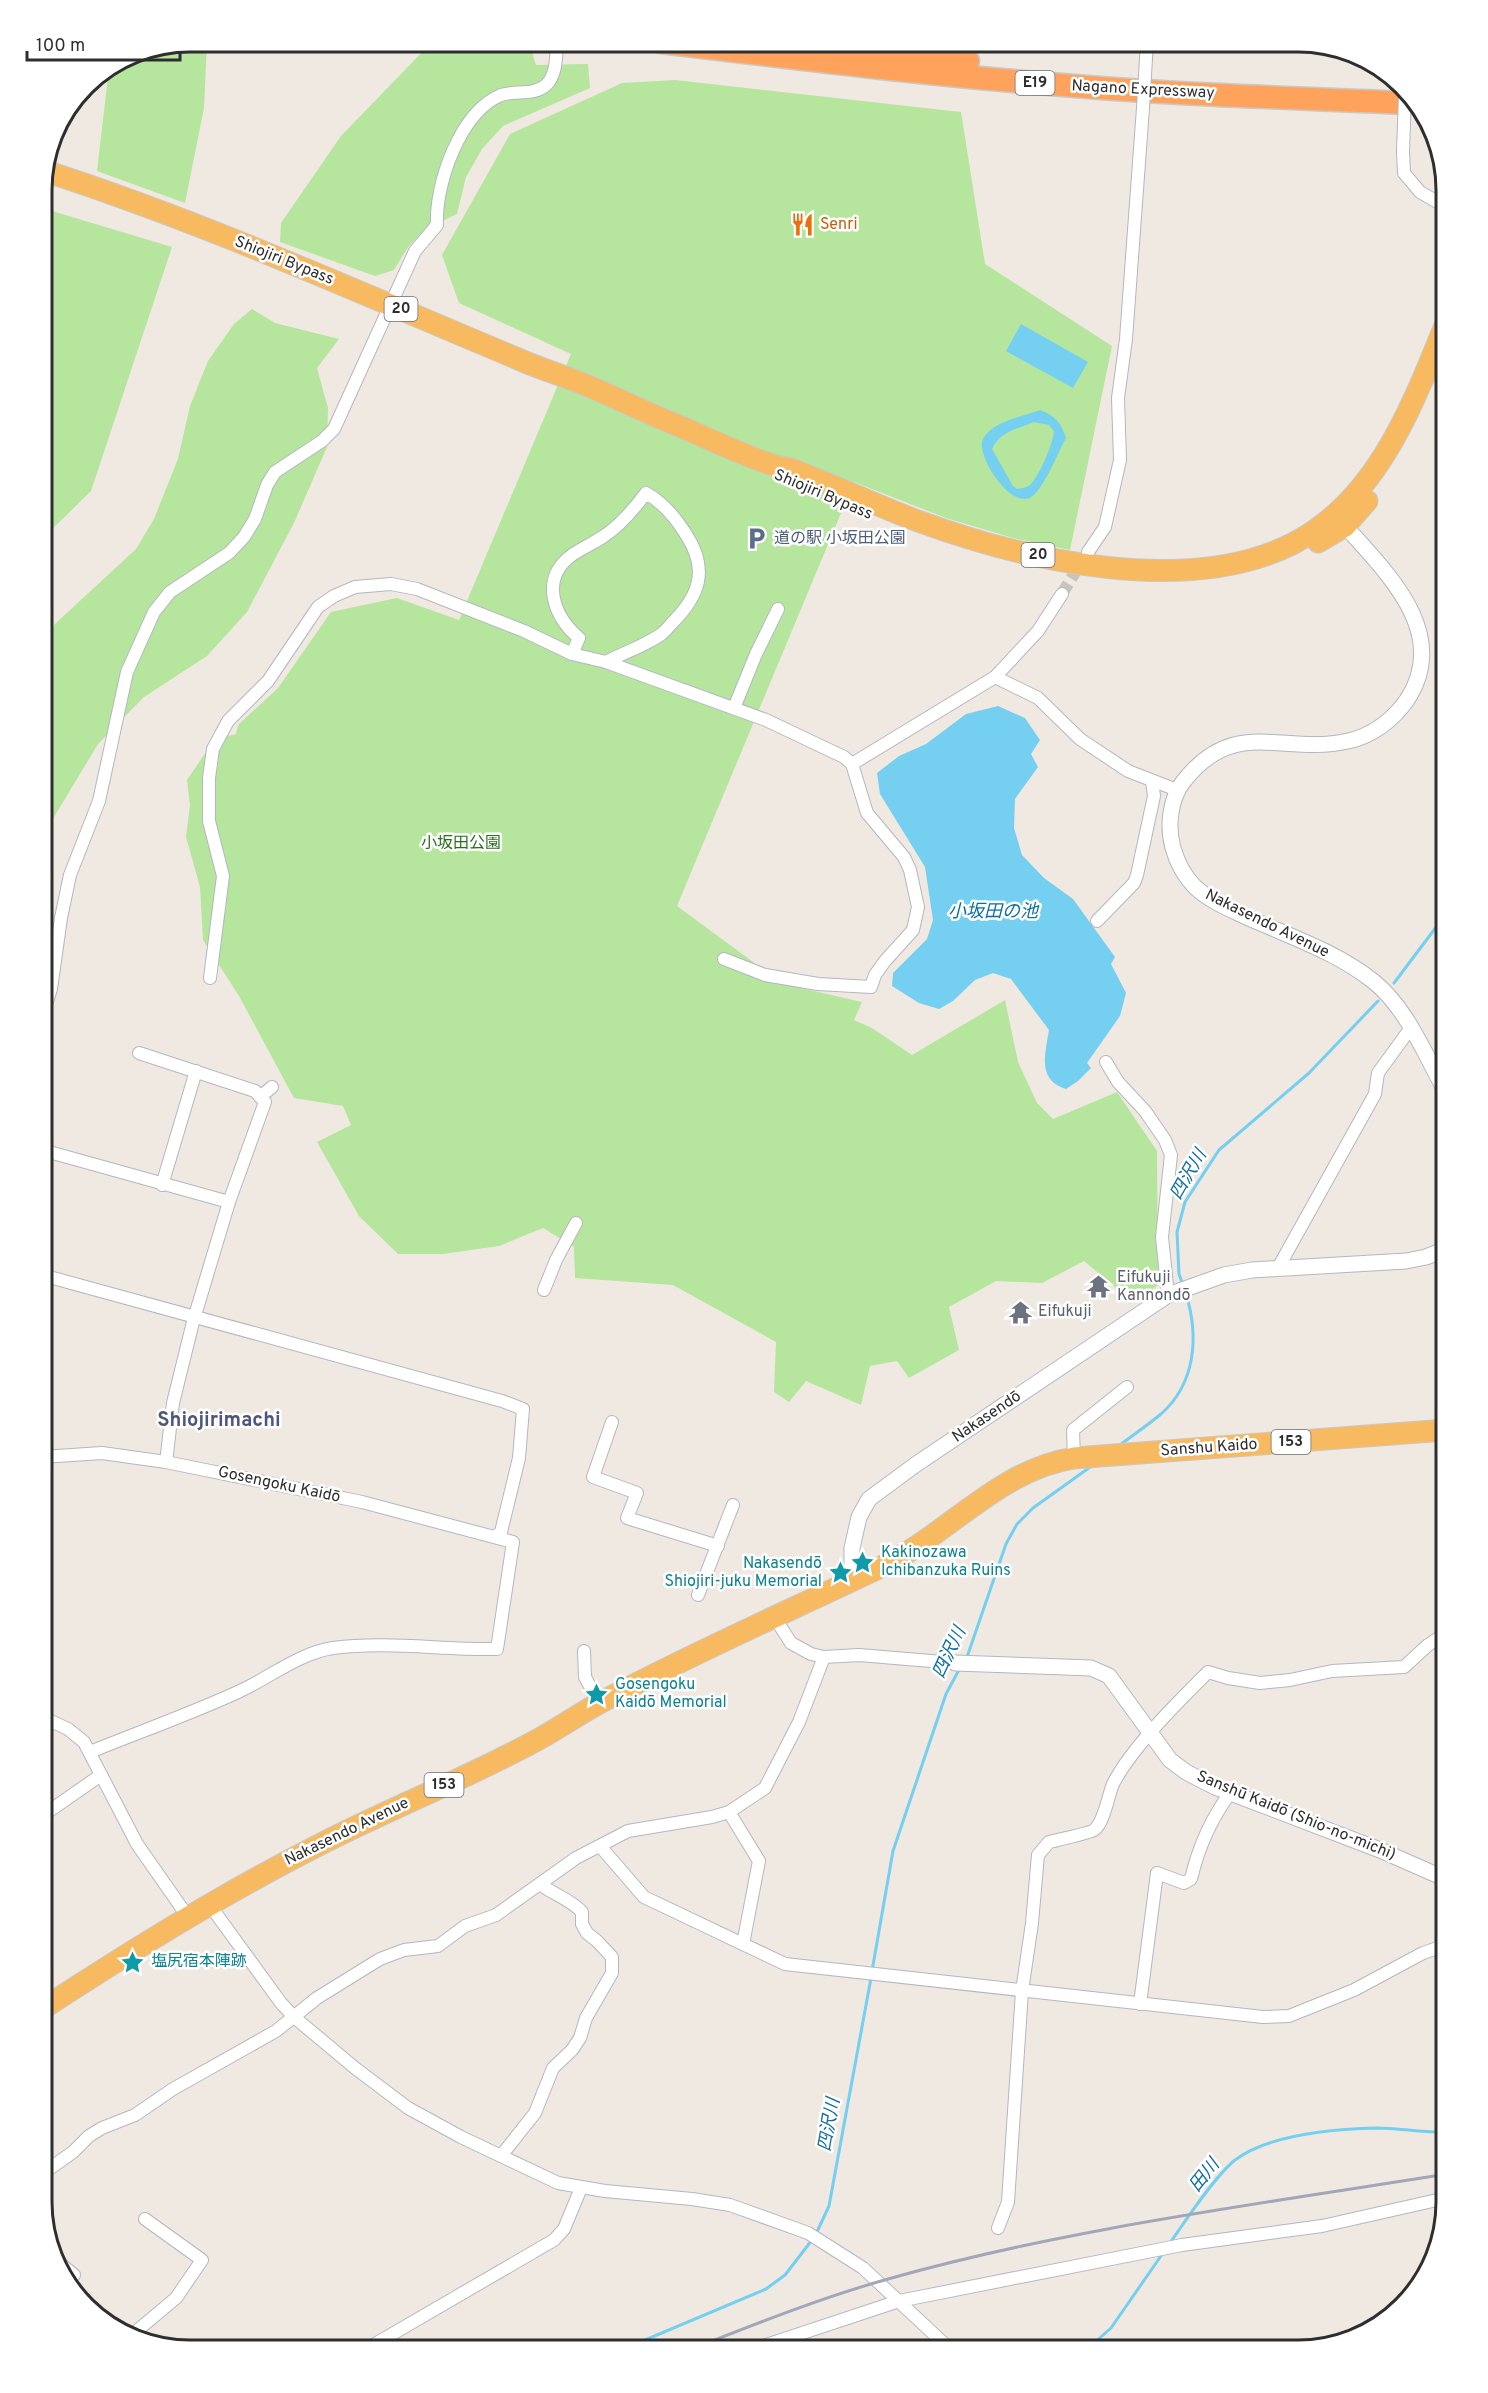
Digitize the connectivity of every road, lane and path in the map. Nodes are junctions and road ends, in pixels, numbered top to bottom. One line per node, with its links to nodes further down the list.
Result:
1 (556, 53): 10 (street)
2 (755, 53): 6 (highway, Nagano Expressway / E19)
3 (898, 53): 5 (highway, Nagano Expressway / E19)
4 (1146, 53): 13 (street, bridge)
5 (1387, 86)
6 (1403, 103)
7 (1405, 105): 9 (street, bridge)
8 (54, 174): 10 (highway, Shiojiri Bypass / 20)
9 (1436, 201)
10 (391, 305): 12 (highway, Shiojiri Bypass / 20); 25 (street)
11 (1436, 350): 12 (highway, 20)
12 (1340, 520): 22 (street, Nakasendo Avenue)
13 (1088, 552)
14 (1062, 594): 18 (street)
15 (778, 609): 19 (street)
16 (572, 654): 17 (street); 17 (street); 26 (street)
17 (606, 662): 19 (street)
18 (995, 677): 20 (street); 21 (street)
19 (734, 708): 20 (street)
20 (852, 764): 24 (street)
21 (1152, 781): 22 (street); 23 (street)
22 (1177, 790): 27 (street, Nakasendo Avenue)
23 (1097, 921)
24 (724, 959)
25 (53, 978)
26 (210, 978)
27 (1410, 1029): 31 (street, Nakasendo Avenue); 39 (street)
28 (139, 1053): 30 (street)
29 (1106, 1062): 42 (street)
30 (196, 1071): 33 (street); 35 (street)
31 (1436, 1074)
32 (272, 1087): 33 (street)
33 (260, 1097): 36 (street)
34 (53, 1153): 35 (street)
35 (162, 1185): 36 (street)
36 (229, 1202): 43 (street)
37 (576, 1223): 41 (street)
38 (1436, 1253): 39 (street)
39 (1278, 1268): 42 (street)
40 (52, 1278): 43 (street)
41 (544, 1290)
42 (1172, 1293): 53 (street, Nakasendō)
43 (196, 1316): 49 (street); 51 (street)
44 (1127, 1387): 48 (street)
45 (612, 1422): 52 (street)
46 (1436, 1432): 48 (highway, Sanshu Kaido / 153)
47 (52, 1456): 49 (street, Gosengoku Kaidō)
48 (1080, 1458): 53 (highway, 153)
49 (166, 1462): 51 (street, Gosengoku Kaidō)
50 (733, 1505): 52 (street)
51 (496, 1536): 63 (street, Gosengoku Kaidō)
52 (718, 1546): 54 (street)
53 (856, 1578): 55 (highway, Nakasendo Avenue / 153)
54 (698, 1595)
55 (775, 1618): 58 (street, Sanshū Kaidō (Shio-no-michi)); 60 (highway, Nakasendo Avenue / 153)
56 (1436, 1640): 62 (street)
57 (584, 1651): 60 (street)
58 (824, 1657): 59 (street, Sanshū Kaidō (Shio-no-michi)); 67 (street)
59 (963, 1664): 62 (street, Sanshū Kaidō (Shio-no-michi))
60 (599, 1703): 71 (highway, Nakasendo Avenue / 153)
61 (52, 1722): 63 (street)
62 (1151, 1734): 65 (street, Sanshū Kaidō (Shio-no-michi)); 75 (street)
63 (90, 1752): 64 (street)
64 (101, 1775): 66 (street); 72 (street)
65 (1231, 1792): 69 (street, Sanshū Kaidō (Shio-no-michi)); 77 (street)
66 (52, 1809)
67 (729, 1812): 68 (street); 73 (street)
68 (600, 1846): 70 (street); 73 (street)
69 (1436, 1875)
70 (540, 1884): 78 (street); 79 (street)
71 (209, 1904): 72 (highway, Nakasendo Avenue / 153); 78 (street)
72 (188, 1917): 76 (highway, Nakasendo Avenue / 153)
73 (743, 1944): 75 (street)
74 (1436, 1948): 77 (street)
75 (1022, 1991): 77 (street); 84 (street)
76 (52, 2003)
77 (1140, 2004)
78 (294, 2017): 79 (street); 80 (street)
79 (501, 2156): 81 (street)
80 (52, 2167)
81 (581, 2188): 85 (street); 87 (street)
82 (1436, 2200): 85 (street)
83 (145, 2219): 86 (street)
84 (998, 2228)
85 (899, 2301): 88 (street); 89 (street)
86 (138, 2330)
87 (382, 2340)
88 (781, 2340)
89 (940, 2340)

